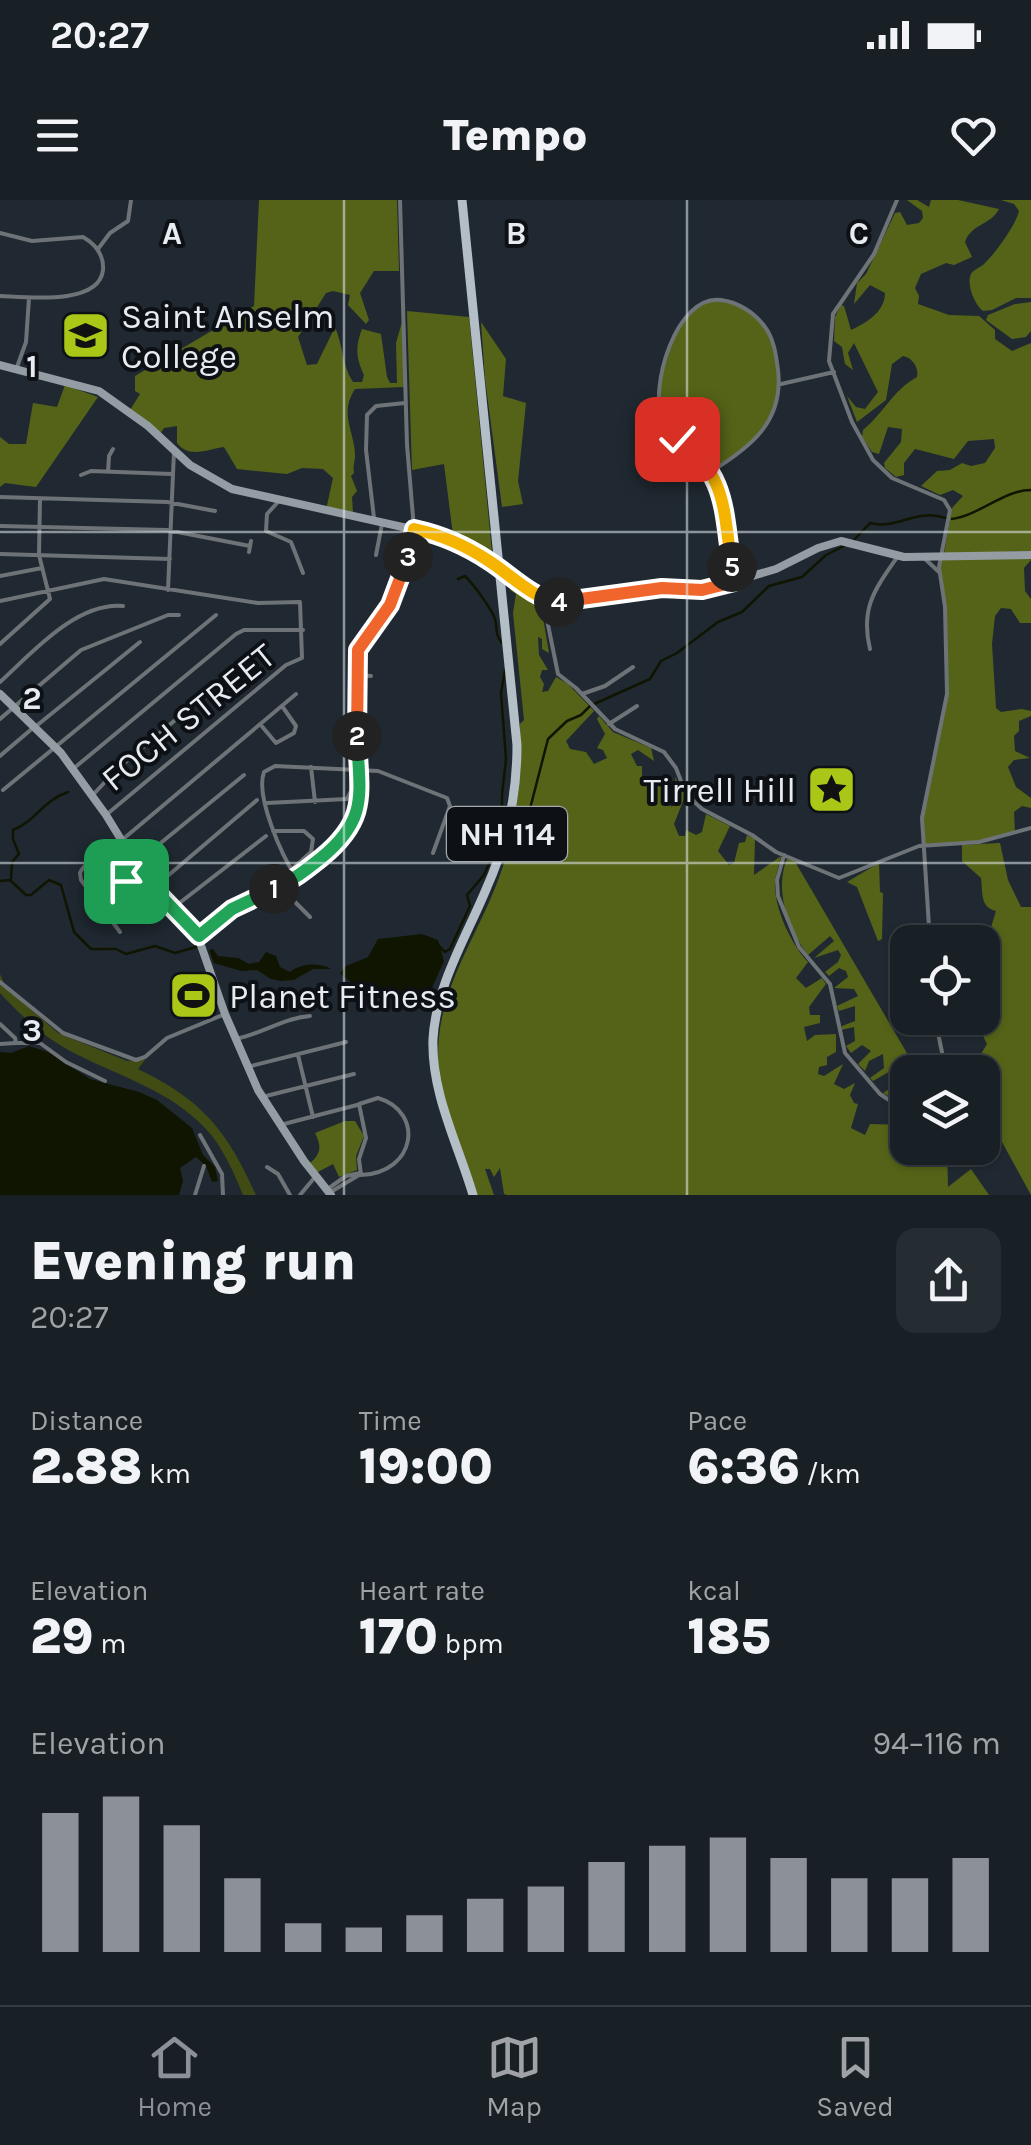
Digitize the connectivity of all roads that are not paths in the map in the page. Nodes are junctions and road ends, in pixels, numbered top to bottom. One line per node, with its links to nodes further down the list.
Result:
1 (131, 200): 6 (street)
2 (400, 200): 13 (street)
3 (462, 200): 31 (main road, NH 114)
4 (897, 200): 11 (street)
5 (0, 233): 6 (street)
6 (98, 250): 8 (street)
7 (0, 296): 8 (street)
8 (29, 298): 10 (street)
9 (0, 365): 10 (street)
10 (16, 368): 15 (street)
11 (834, 372): 12 (street); 38 (street)
12 (779, 384): 16 (street); 16 (street)
13 (406, 403): 25 (street); 28 (street)
14 (114, 450): 17 (street)
15 (174, 451): 18 (street); 22 (street)
16 (712, 471): 46 (street)
17 (108, 472): 18 (street); 19 (street)
18 (172, 474): 23 (street)
19 (80, 475)
20 (0, 497): 21 (street)
21 (40, 498): 23 (street); 27 (street)
22 (279, 500): 25 (street); 44 (street)
23 (172, 502): 24 (street); 29 (street)
24 (215, 510)
25 (378, 523): 28 (street); 34 (street)
26 (0, 526): 27 (street)
27 (40, 527): 29 (street); 33 (street)
28 (414, 529): 40 (street); 60 (street)
29 (170, 531): 30 (street); 39 (street)
30 (250, 546)
31 (500, 552): 40 (street); 42 (main road, NH 114)
32 (0, 554): 33 (street)
33 (39, 554): 39 (street); 41 (street)
34 (376, 555)
35 (1031, 555): 38 (street)
36 (898, 556): 37 (street); 46 (street); 57 (street)
37 (924, 557): 38 (street); 43 (street)
38 (940, 557): 43 (street)
39 (170, 559): 48 (street)
40 (488, 560): 42 (street)
41 (42, 568): 45 (street); 47 (street)
42 (501, 570): 49 (street); 130 (main road, NH 114)
43 (939, 572): 89 (street)
44 (302, 573)
45 (0, 576)
46 (734, 582): 49 (street)
47 (49, 590): 48 (street); 50 (street); 56 (street)
48 (168, 590): 54 (street)
49 (542, 598): 65 (street)
50 (0, 601)
51 (123, 606): 62 (street)
52 (179, 615): 68 (street)
53 (216, 615): 73 (street)
54 (302, 630): 77 (street); 84 (street, FOCH STREET)
55 (140, 642): 72 (street)
56 (0, 644)
57 (870, 649)
58 (242, 664): 80 (street)
59 (633, 668): 65 (street)
60 (355, 675): 61 (street); 76 (street)
61 (372, 676)
62 (0, 682)
63 (0, 694): 68 (street)
64 (296, 694): 66 (street)
65 (582, 694): 71 (street)
66 (282, 706): 70 (street); 70 (street)
67 (638, 706): 71 (street)
68 (12, 708): 69 (street); 72 (street)
69 (0, 719)
70 (260, 724): 88 (street)
71 (609, 724): 91 (street)
72 (34, 728): 73 (street); 74 (street)
73 (56, 746): 77 (street); 79 (street)
74 (0, 756)
75 (311, 766): 76 (street); 82 (street); 83 (street)
76 (354, 768): 82 (street); 90 (street); 94 (street)
77 (73, 769): 80 (street)
78 (244, 774): 93 (street)
79 (3, 790)
80 (92, 796): 84 (street)
81 (257, 800): 96 (street)
82 (315, 802): 83 (street)
83 (267, 803): 86 (street)
84 (106, 815): 88 (street)
85 (1031, 828): 89 (street)
86 (273, 831): 94 (street); 94 (street)
87 (266, 836): 97 (street)
88 (124, 842): 92 (street); 93 (street)
89 (923, 844): 91 (street); 99 (street)
90 (433, 853)
91 (784, 854): 116 (street)
92 (97, 859): 96 (street); 100 (street)
93 (135, 864): 96 (street)
94 (294, 873): 95 (street)
95 (280, 886): 98 (street); 101 (street)
96 (152, 887): 97 (street)
97 (173, 908): 101 (street)
98 (310, 917)
99 (929, 925)
100 (120, 932)
101 (199, 936): 103 (street)
102 (0, 982): 103 (street)
103 (225, 1014): 106 (street)
104 (310, 1016): 106 (street)
105 (0, 1024): 108 (street)
106 (235, 1039): 111 (street)
107 (346, 1042): 110 (street)
108 (16, 1043): 109 (street); 113 (street)
109 (0, 1044)
110 (298, 1055): 111 (street); 114 (street)
111 (247, 1067): 115 (street)
112 (354, 1074): 114 (street)
113 (105, 1082)
114 (306, 1086): 115 (street); 118 (street)
115 (262, 1097): 119 (street)
116 (890, 1099)
117 (359, 1104): 118 (street); 123 (street); 123 (street)
118 (314, 1117): 119 (street)
119 (279, 1125): 124 (street)
120 (200, 1134): 127 (street)
121 (204, 1166): 126 (street)
122 (267, 1167): 128 (street)
123 (360, 1174): 125 (street)
124 (316, 1177): 125 (street); 129 (street)
125 (329, 1193)
126 (195, 1195)
127 (223, 1195)
128 (290, 1195)
129 (300, 1195)
130 (473, 1195)

